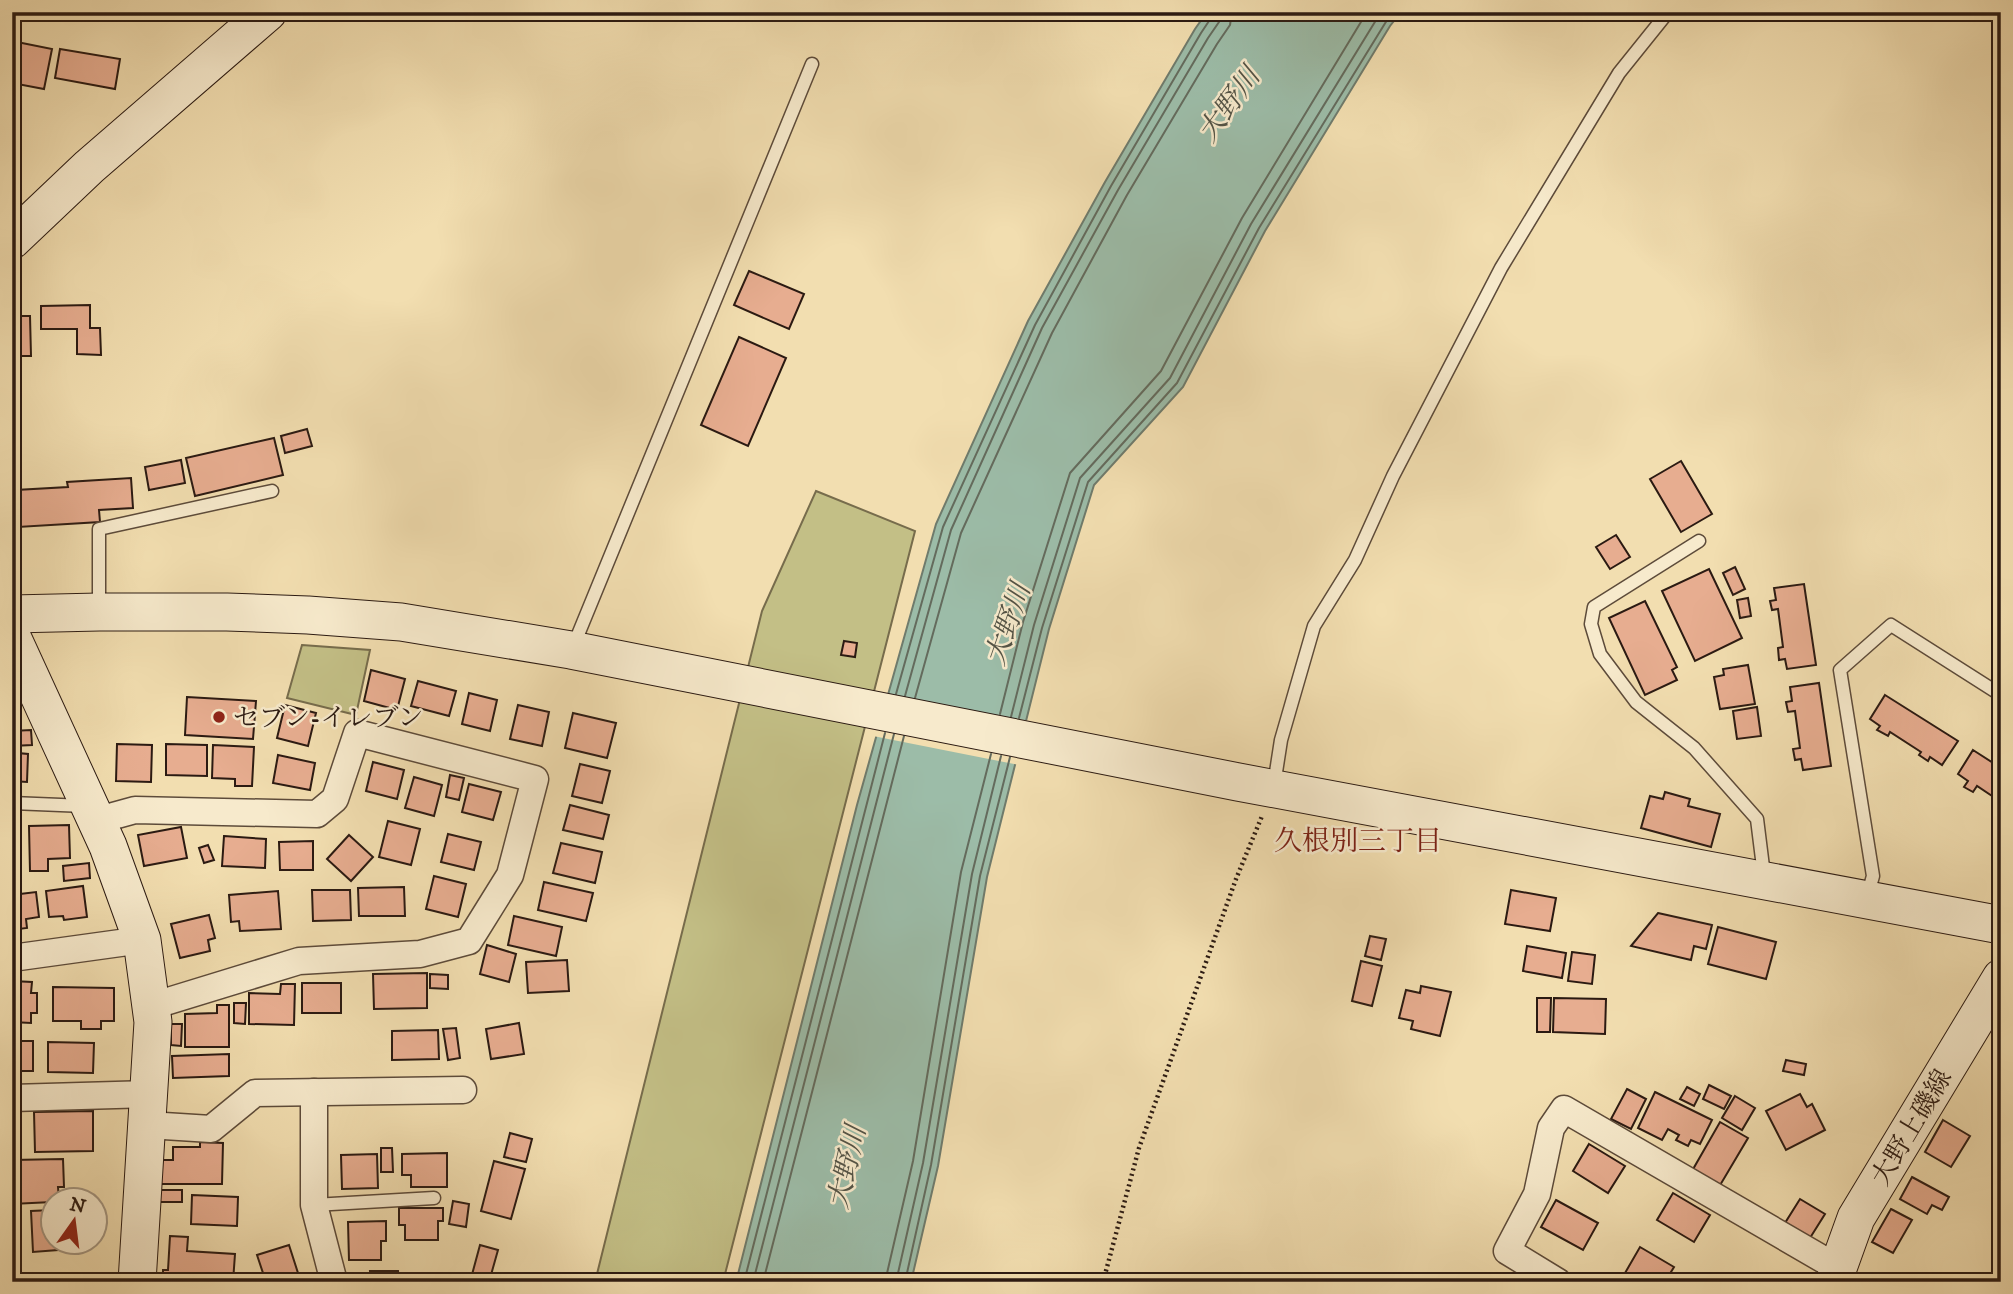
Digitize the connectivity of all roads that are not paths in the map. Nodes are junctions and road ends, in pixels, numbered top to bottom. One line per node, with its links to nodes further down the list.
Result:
1 (268, 12): 4 (street)
2 (1668, 12): 12 (lane)
3 (812, 64): 10 (lane)
4 (12, 240)
5 (272, 491): 7 (lane)
6 (1699, 541): 15 (lane)
7 (99, 611): 8 (street); 10 (street)
8 (12, 614)
9 (12, 638): 14 (street)
10 (571, 650): 12 (street)
11 (2001, 695): 16 (lane)
12 (1273, 788): 15 (street)
13 (12, 803): 14 (lane)
14 (92, 813): 18 (street); 21 (street)
15 (1765, 882): 16 (street)
16 (1866, 901): 17 (street)
17 (2001, 925)
18 (142, 940): 19 (street); 21 (street)
19 (12, 958)
20 (2001, 978): 28 (street, 大野上磯線)
21 (152, 1006): 25 (street)
22 (463, 1090): 23 (street)
23 (314, 1092): 25 (street); 27 (street)
24 (12, 1098): 25 (street)
25 (149, 1110): 29 (street)
26 (434, 1198): 27 (lane)
27 (314, 1205): 30 (street)
28 (1837, 1275): 31 (street)
29 (137, 1282)
30 (334, 1282)
31 (1558, 1282)

